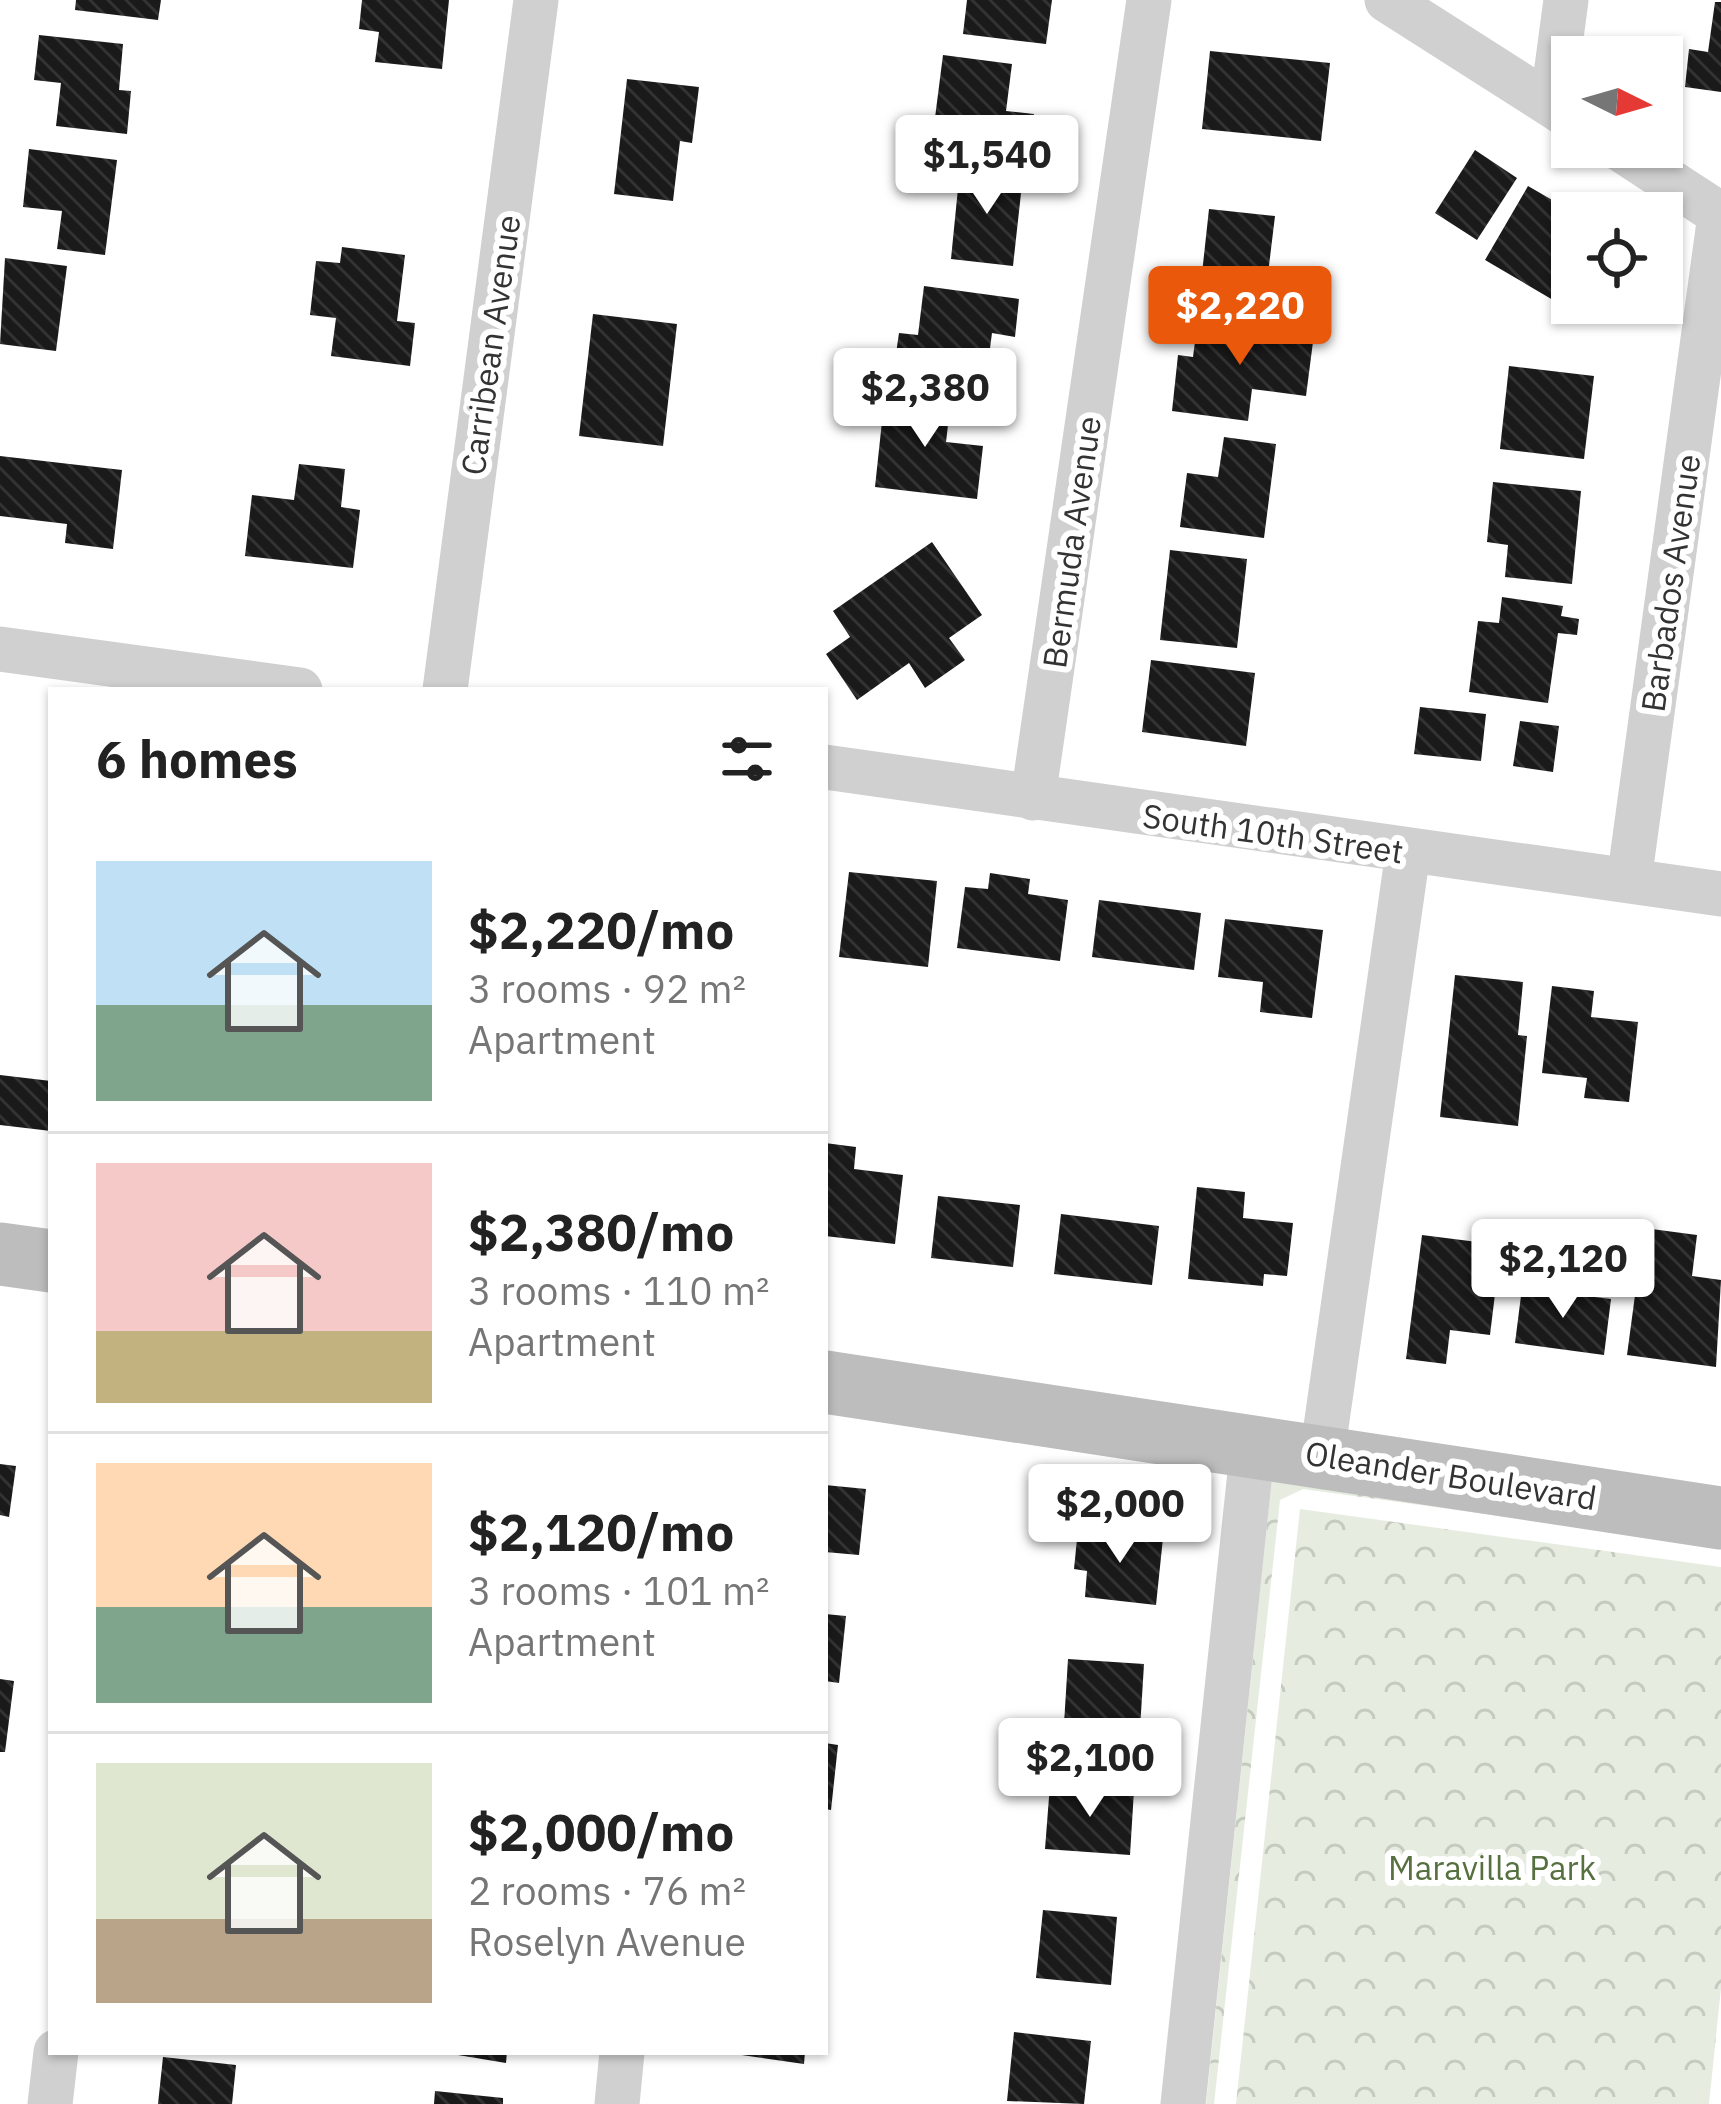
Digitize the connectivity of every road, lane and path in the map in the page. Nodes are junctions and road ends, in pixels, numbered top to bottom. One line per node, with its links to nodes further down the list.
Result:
1 (536, 0): 11 (street, Carribean Avenue)
2 (1149, 0): 13 (street, Bermuda Avenue)
3 (1387, 0): 6 (street)
4 (1566, 0): 5 (street)
5 (1565, 36)
6 (1551, 104)
7 (1649, 168): 8 (street)
8 (1721, 215): 15 (street, Barbados Avenue)
9 (0, 649): 10 (street)
10 (278, 687)
11 (445, 687)
12 (828, 767): 13 (street, South 10th Street)
13 (1033, 798): 14 (street, South 10th Street)
14 (1408, 852): 15 (street, South 10th Street); 21 (street)
15 (1629, 881): 16 (street, South 10th Street)
16 (1721, 894)
17 (0, 1254): 18 (main road)
18 (48, 1262)
19 (828, 1382): 20 (main road, Oleander Boulevard)
20 (1253, 1444): 21 (main road, Oleander Boulevard); 27 (street)
21 (1322, 1455): 22 (main road, Oleander Boulevard)
22 (1721, 1518)
23 (56, 2055): 25 (street)
24 (622, 2055): 26 (street)
25 (50, 2104)
26 (617, 2104)
27 (1183, 2104)

